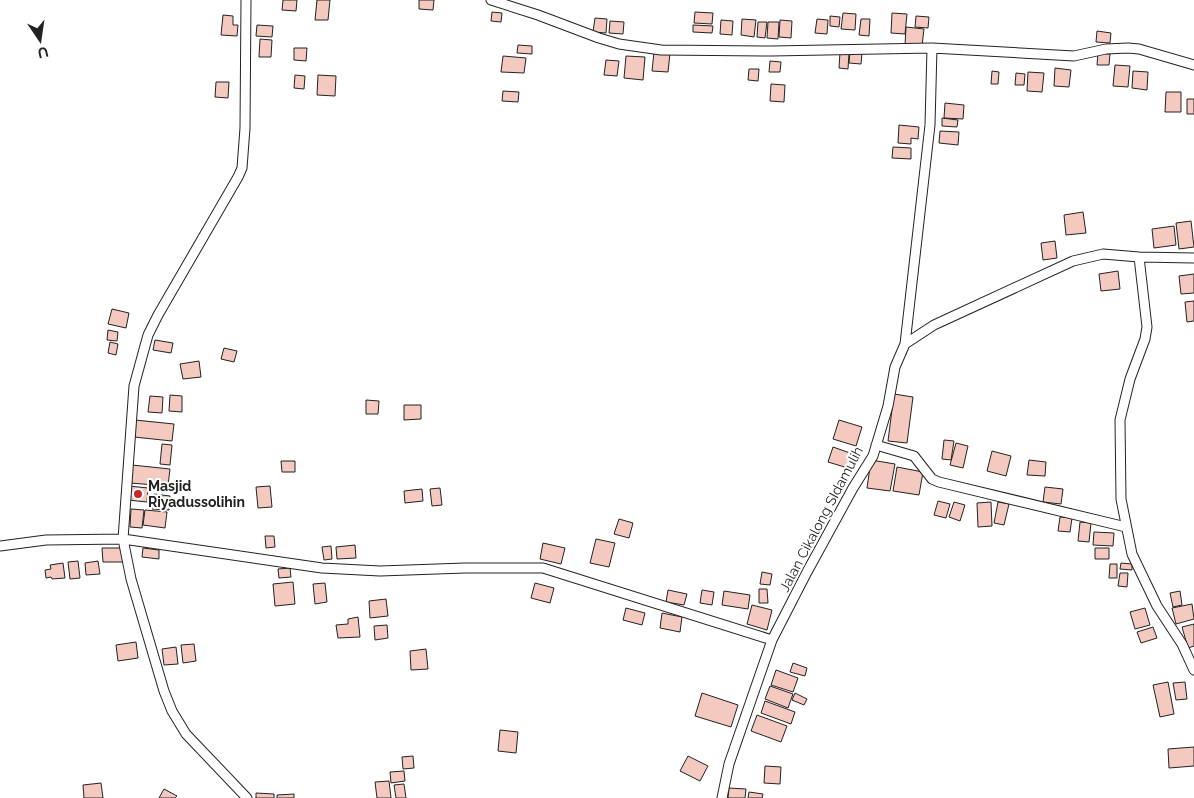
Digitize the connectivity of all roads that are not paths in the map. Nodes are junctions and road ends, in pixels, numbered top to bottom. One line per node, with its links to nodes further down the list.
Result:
1 (246, 0): 10 (street)
2 (491, 0): 3 (street)
3 (932, 48): 4 (street); 7 (street, Jalan Cikalong SIdamulih)
4 (1194, 65)
5 (1138, 257): 6 (street); 7 (street); 9 (street)
6 (1194, 258)
7 (905, 344): 8 (street, Jalan Cikalong SIdamulih)
8 (876, 445): 9 (street); 12 (street, Jalan Cikalong SIdamulih)
9 (1126, 527): 13 (street)
10 (123, 539): 11 (street); 12 (street); 14 (street)
11 (0, 546)
12 (772, 640): 15 (street, Jalan Cikalong SIdamulih)
13 (1194, 670)
14 (247, 798)
15 (722, 798)

